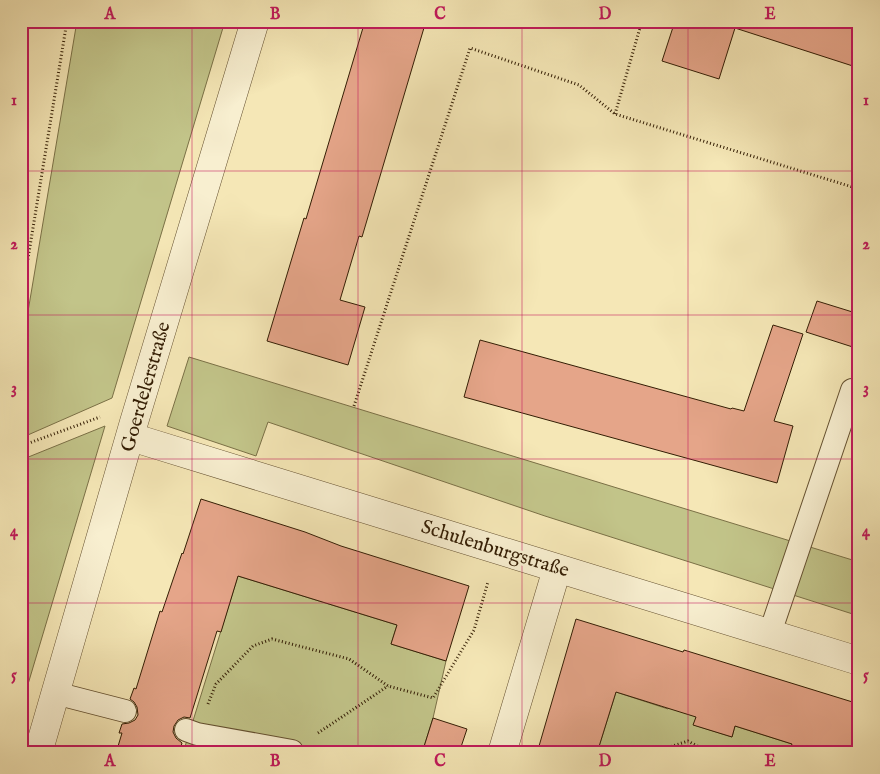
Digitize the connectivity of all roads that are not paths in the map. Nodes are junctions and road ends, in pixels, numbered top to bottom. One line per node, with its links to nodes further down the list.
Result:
1 (255, 21): 3 (street, Goerdelerstraße)
2 (852, 390): 5 (lane)
3 (132, 430): 4 (street, Schulenburgstraße); 7 (street, Goerdelerstraße)
4 (557, 569): 5 (street, Schulenburgstraße); 12 (street)
5 (770, 633): 6 (street, Schulenburgstraße)
6 (859, 661)
7 (55, 694): 8 (lane); 11 (street, Goerdelerstraße)
8 (126, 712)
9 (192, 732): 10 (lane)
10 (292, 751)
11 (38, 753)
12 (502, 753)

